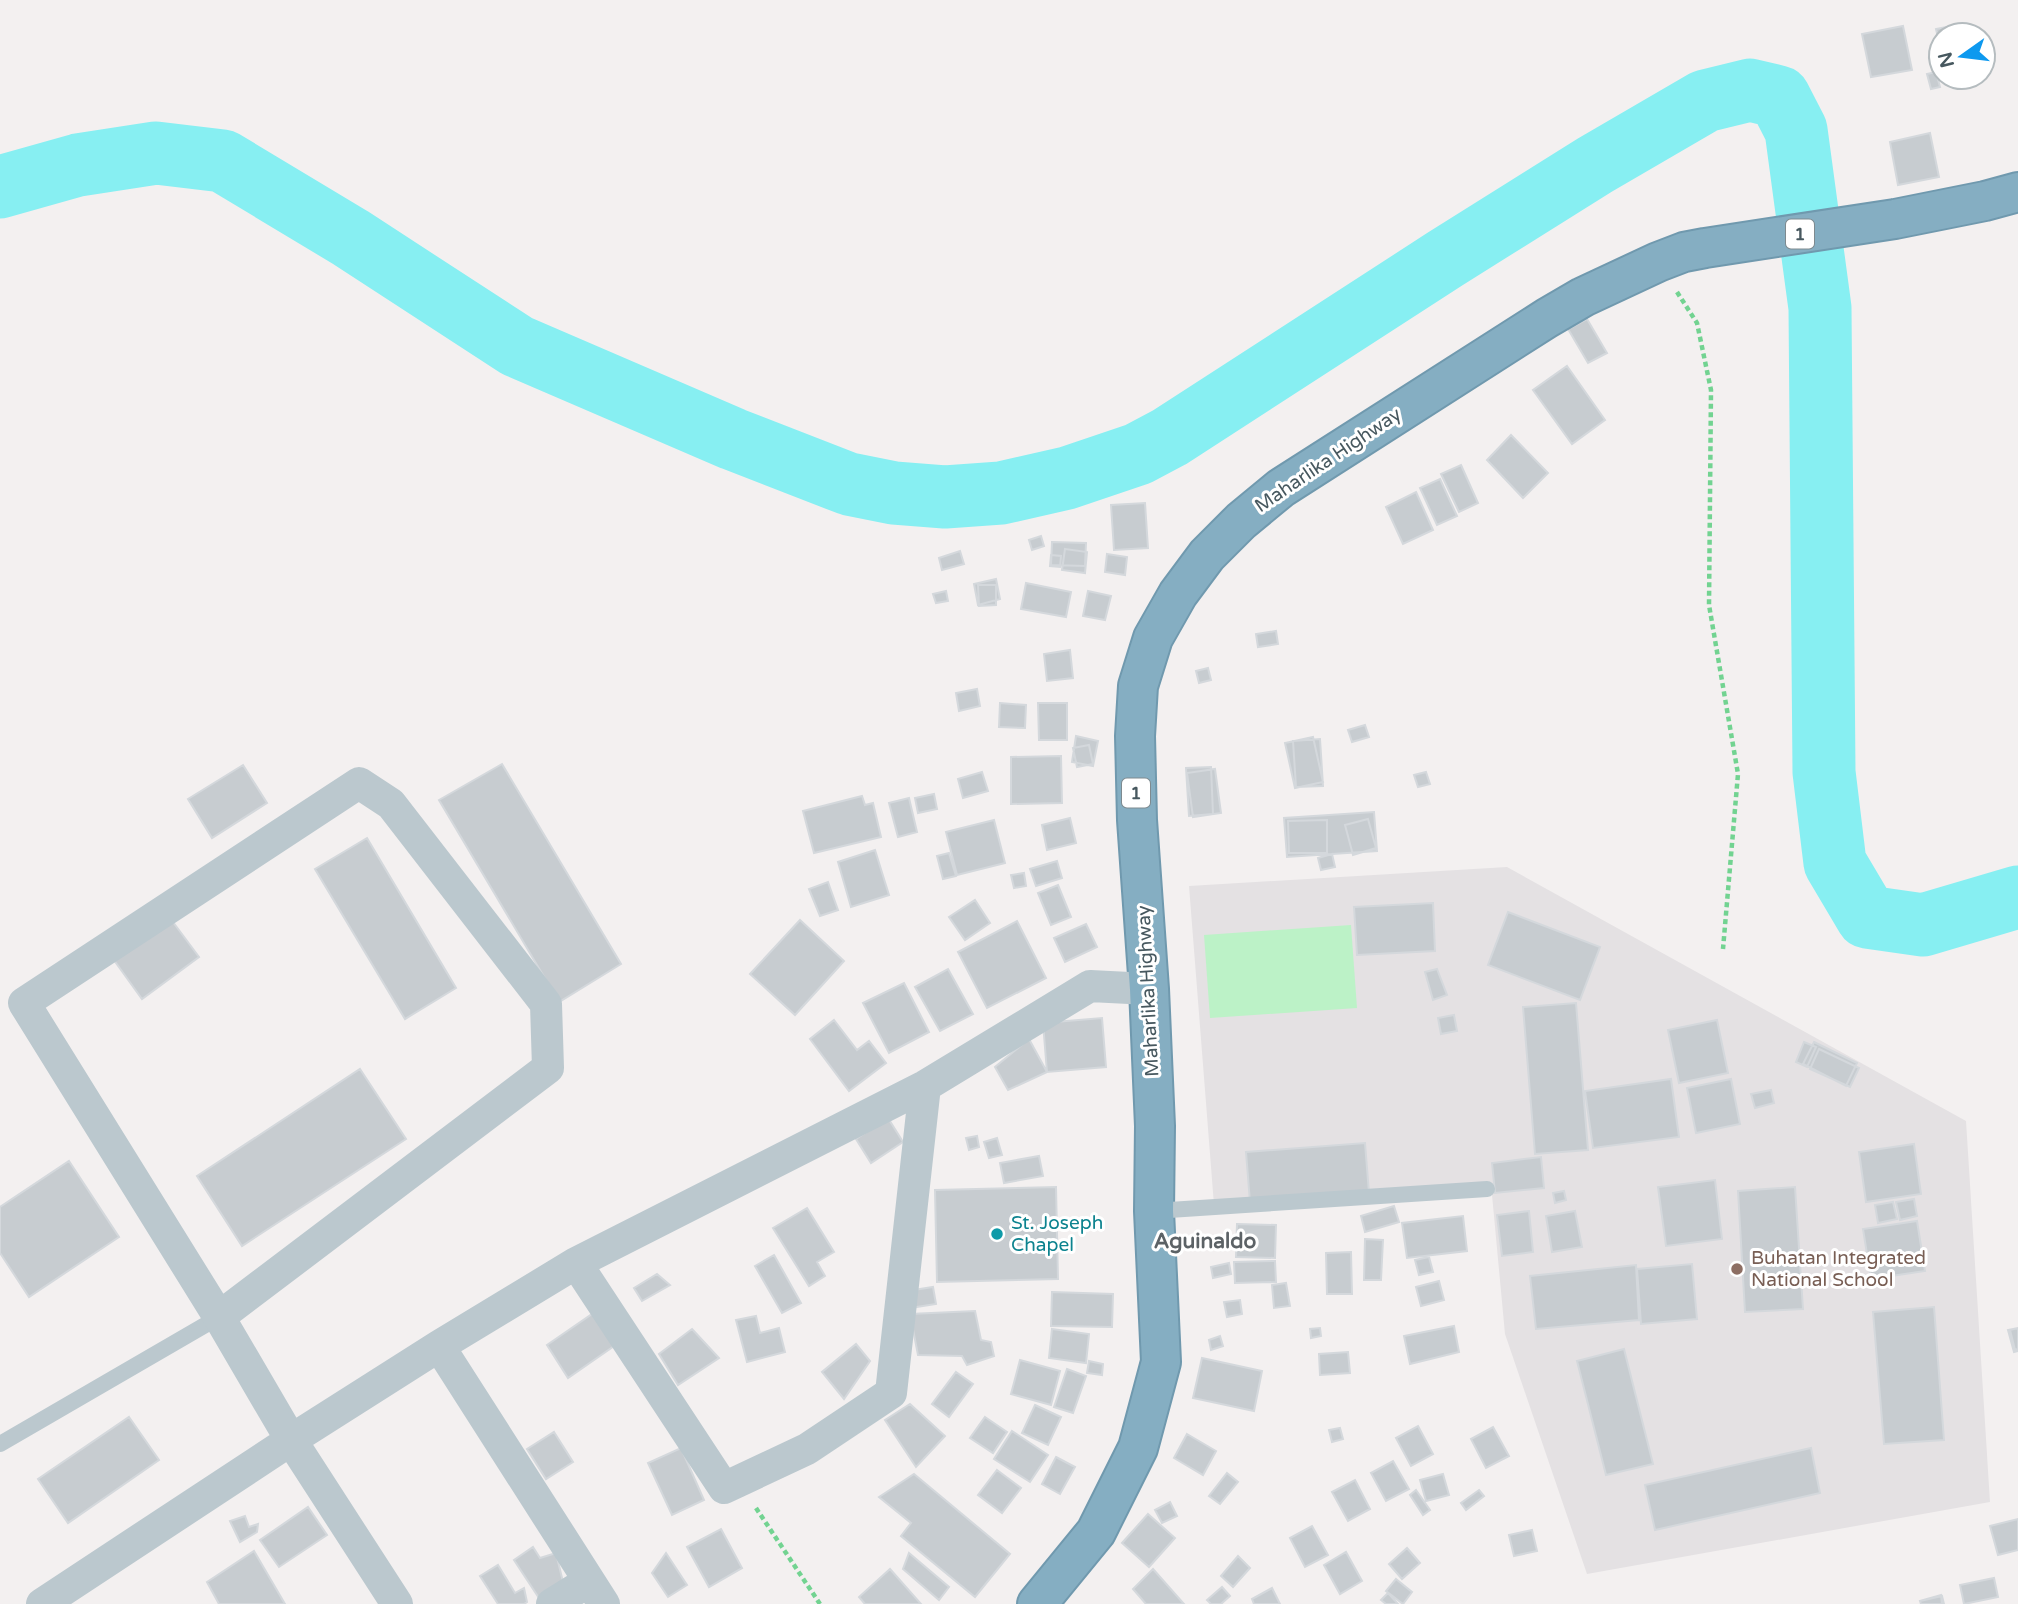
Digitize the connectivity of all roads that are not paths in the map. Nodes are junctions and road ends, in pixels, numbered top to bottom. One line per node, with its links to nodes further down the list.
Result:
1 (2018, 192): 2 (highway, Maharlika Highway / 1)
2 (1149, 989): 3 (street); 5 (highway, Maharlika Highway / 1)
3 (925, 1086): 6 (street); 6 (street)
4 (1487, 1189): 5 (lane)
5 (1154, 1212): 15 (highway, Maharlika Highway / 1)
6 (576, 1263): 8 (street)
7 (219, 1317): 7 (street); 9 (street); 10 (lane)
8 (439, 1346): 9 (street); 11 (street)
9 (291, 1440): 12 (street); 13 (street)
10 (0, 1444)
11 (596, 1592): 14 (street)
12 (42, 1604)
13 (397, 1604)
14 (552, 1604)
15 (1037, 1604)

